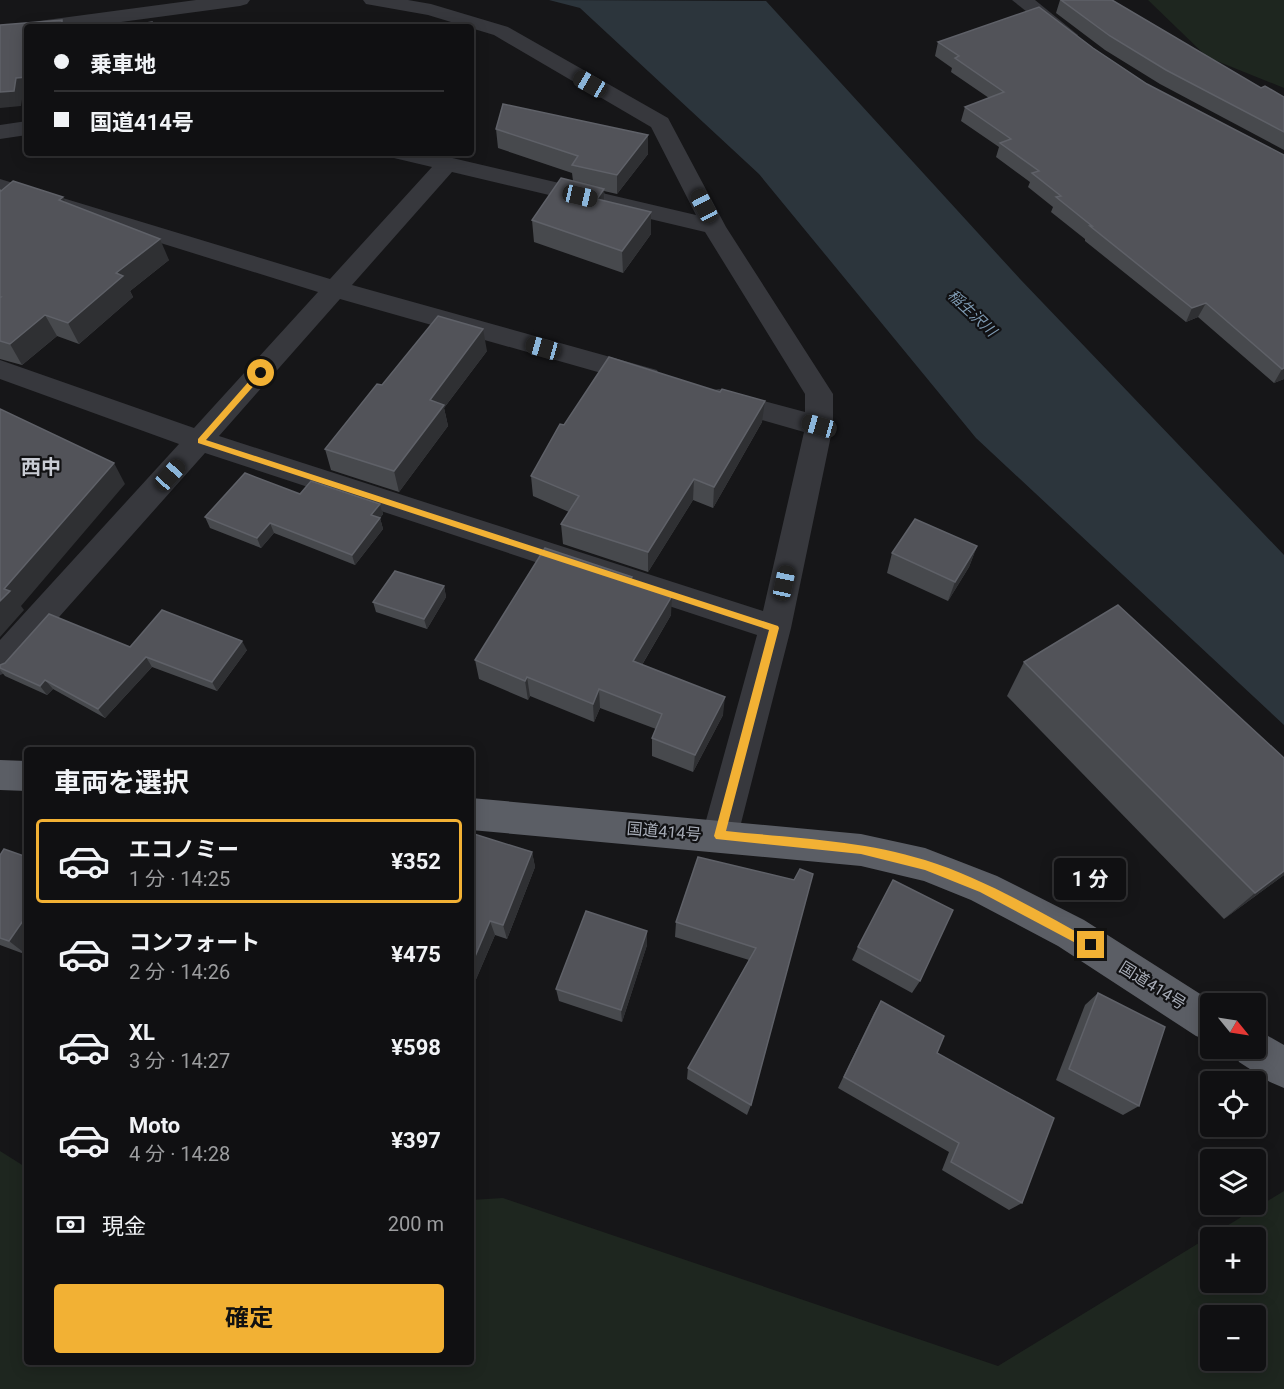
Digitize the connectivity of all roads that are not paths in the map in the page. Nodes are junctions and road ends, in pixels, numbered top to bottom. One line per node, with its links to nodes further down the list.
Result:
1 (240, 0): 4 (street)
2 (373, 0): 12 (street)
3 (1022, 0): 6 (street)
4 (160, 20): 5 (street)
5 (91, 24)
6 (1087, 49)
7 (24, 128): 8 (street)
8 (0, 132)
9 (413, 156): 10 (street)
10 (446, 165): 12 (street); 13 (street)
11 (0, 186): 13 (street)
12 (714, 227): 15 (street)
13 (336, 289): 15 (street); 16 (street)
14 (0, 369): 16 (street)
15 (819, 426): 17 (street)
16 (201, 441): 17 (street); 18 (street)
17 (775, 628): 22 (street)
18 (0, 662)
19 (0, 775): 20 (highway)
20 (24, 776)
21 (474, 814): 22 (highway, 国道414号)
22 (720, 836): 23 (highway, 国道414号)
23 (1200, 1016)
24 (1266, 1056): 25 (highway)
25 (1284, 1068)

